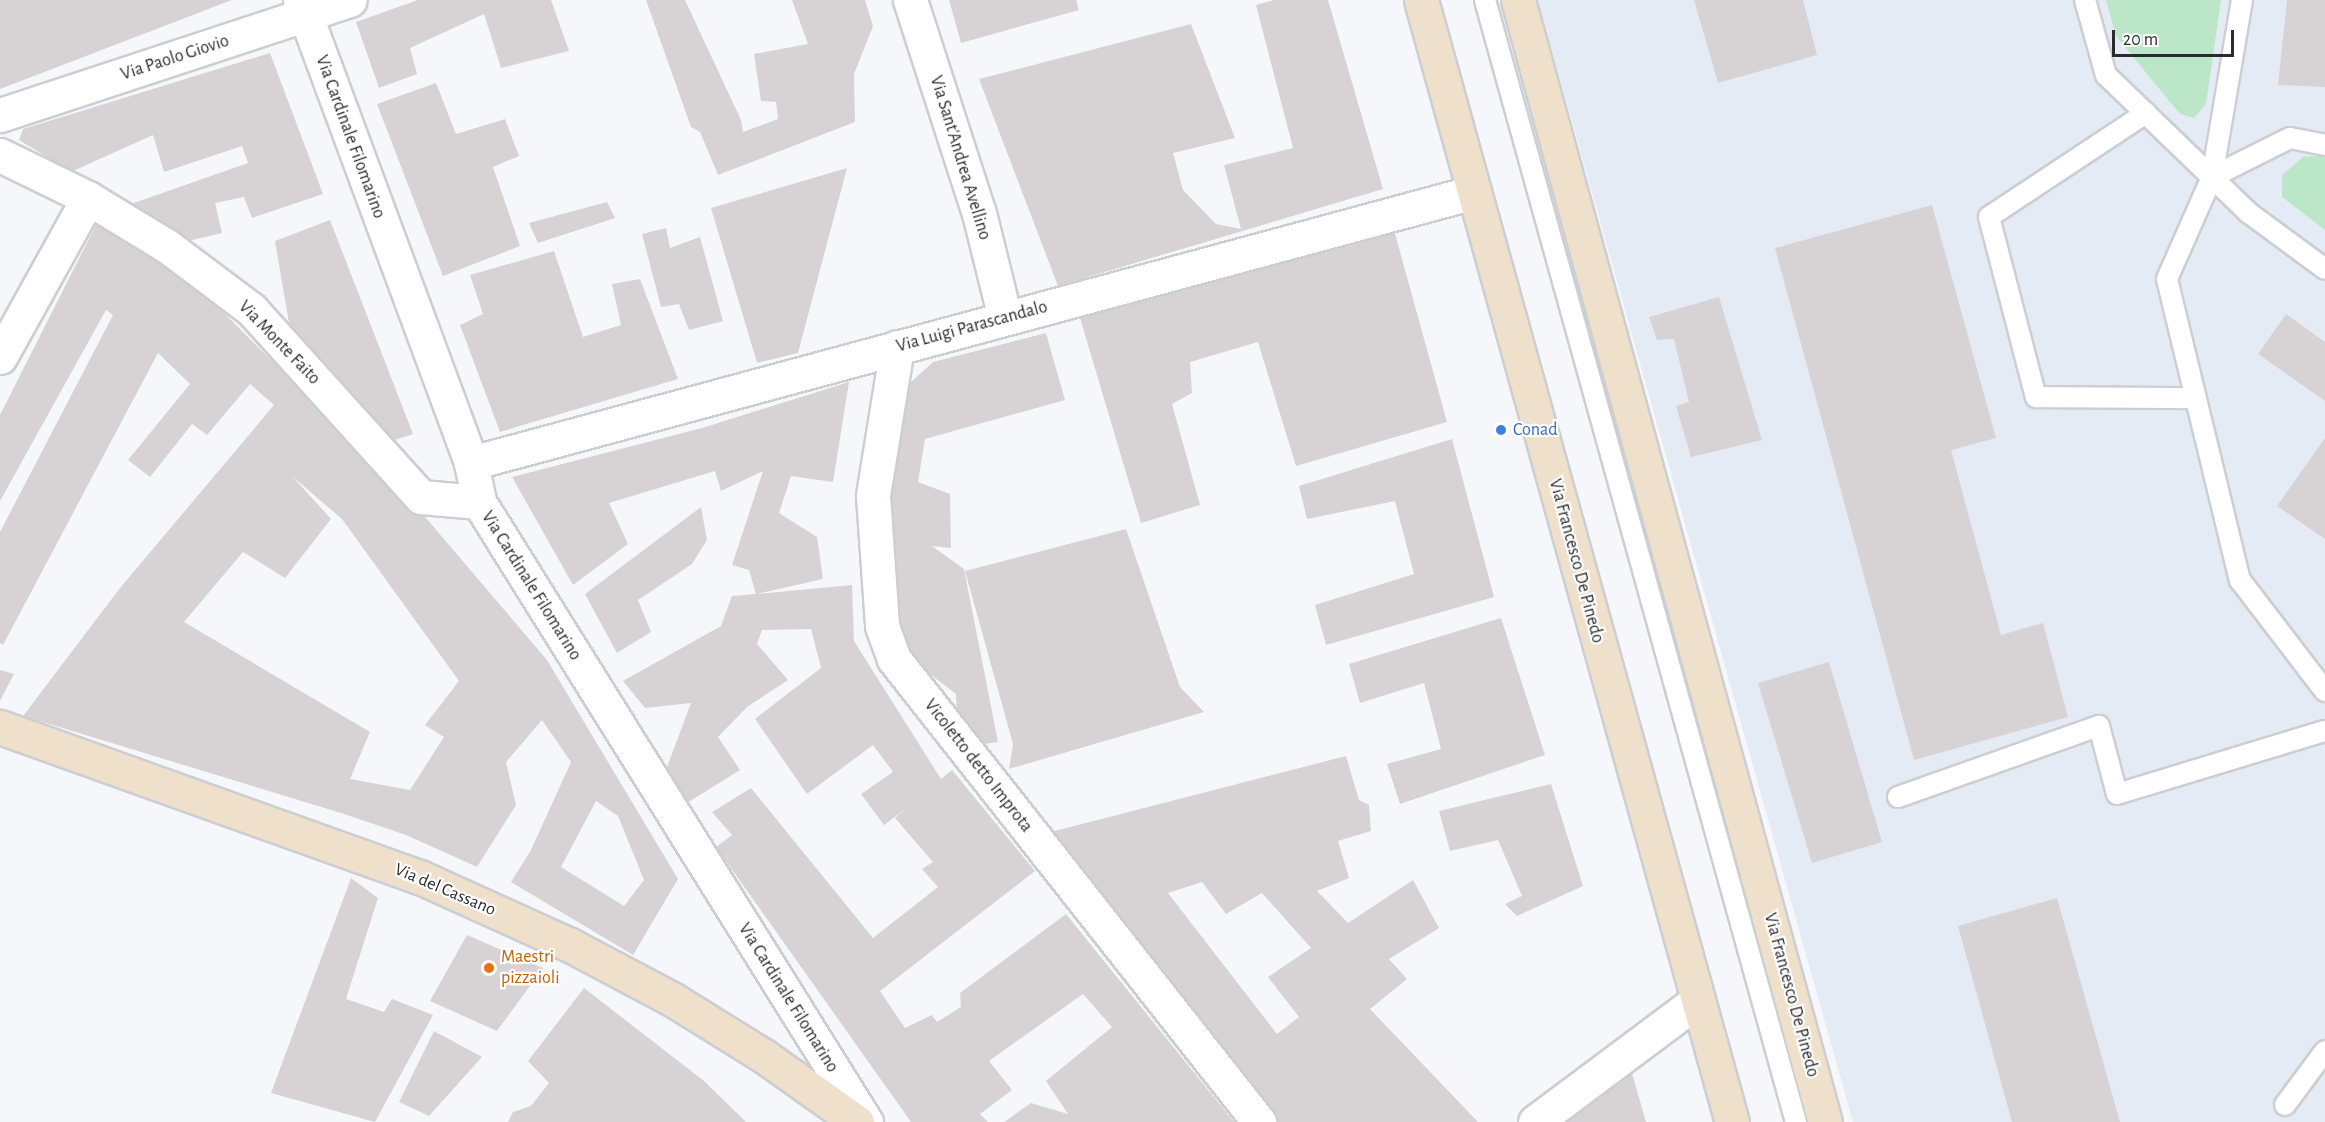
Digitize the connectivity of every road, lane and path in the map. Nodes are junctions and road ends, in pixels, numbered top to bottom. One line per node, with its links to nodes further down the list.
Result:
1 (350, 0): 8 (street, Via Paolo Giovio)
2 (910, 0): 17 (street, Via Sant'Andrea Avellino)
3 (1421, 0): 14 (main road, Via Francesco De Pinedo)
4 (1485, 0): 35 (lane)
5 (1518, 0): 36 (main road, Via Francesco De Pinedo)
6 (2085, 0): 9 (lane)
7 (2242, 0): 13 (lane)
8 (303, 8): 10 (street, Via Paolo Giovio); 21 (street, Via Cardinale Filomarino)
9 (2146, 113): 13 (lane); 20 (lane)
10 (0, 115)
11 (2325, 145): 13 (lane)
12 (0, 155): 15 (street, Via Monte Faito)
13 (2212, 177): 16 (lane); 20 (lane)
14 (1474, 192): 17 (street, Via Luigi Parascandalo); 27 (main road, Via Francesco De Pinedo)
15 (88, 198): 19 (street); 22 (street, Via Monte Faito)
16 (2325, 269)
17 (1005, 318): 18 (street, Via Luigi Parascandalo)
18 (897, 346): 21 (street, Via Luigi Parascandalo); 32 (street, Vicoletto detto Improta)
19 (0, 357)
20 (2196, 398): 23 (lane)
21 (471, 463): 22 (street, Via Cardinale Filomarino)
22 (479, 502): 31 (street, Via Cardinale Filomarino)
23 (2325, 691)
24 (0, 727): 30 (main road, Via del Cassano)
25 (2325, 731): 26 (lane)
26 (1898, 797)
27 (1697, 1001): 33 (street); 34 (main road, Via Francesco De Pinedo)
28 (2325, 1051): 29 (lane)
29 (2285, 1105)
30 (856, 1122)
31 (866, 1122)
32 (1259, 1122)
33 (1535, 1122)
34 (1732, 1122)
35 (1796, 1122)
36 (1825, 1122)

